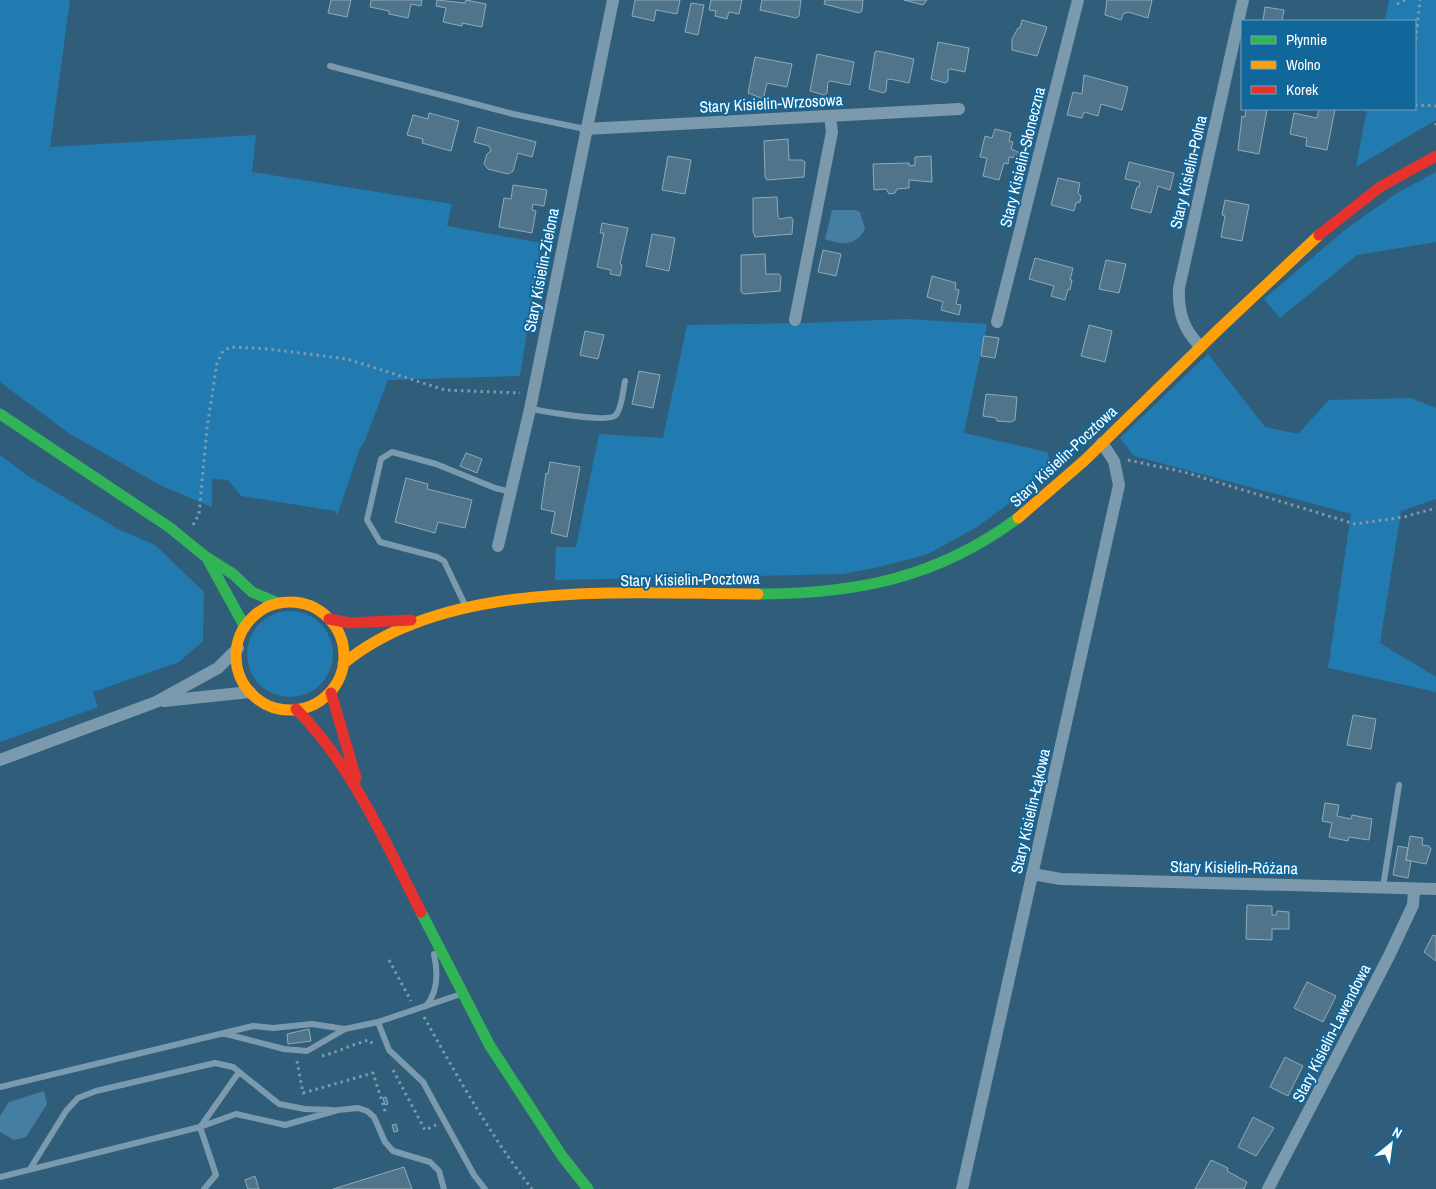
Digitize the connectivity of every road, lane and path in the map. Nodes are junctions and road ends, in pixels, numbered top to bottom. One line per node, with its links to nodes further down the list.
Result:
1 (613, 0): 13 (street, Stary Kisielin-Zielona)
2 (1078, 0): 16 (street, Stary Kisielin-Słoneczna)
3 (1243, 0): 17 (street, Stary Kisielin-Polna)
4 (1406, 0): 6 (path)
5 (1420, 0): 7 (path)
6 (1397, 4)
7 (1416, 37)
8 (330, 66): 13 (lane)
9 (1416, 105): 10 (path)
10 (1436, 106)
11 (958, 109): 12 (street, Stary Kisielin-Wrzosowa)
12 (830, 116): 13 (street, Stary Kisielin-Wrzosowa); 15 (street)
13 (585, 130): 19 (street, Stary Kisielin-Zielona)
14 (1436, 156): 17 (main road, Stary Kisielin-Pocztowa)
15 (795, 320)
16 (997, 322)
17 (1200, 346): 22 (main road, Stary Kisielin-Pocztowa)
18 (625, 381): 20 (lane)
19 (533, 394): 20 (street, Stary Kisielin-Zielona); 26 (path)
20 (530, 409): 24 (street, Stary Kisielin-Zielona)
21 (0, 414): 26 (main road)
22 (1102, 443): 23 (street, Stary Kisielin-Łąkowa); 30 (main road, Stary Kisielin-Pocztowa)
23 (1114, 461): 25 (path); 43 (street, Stary Kisielin-Łąkowa)
24 (511, 492): 27 (street, Stary Kisielin-Zielona); 30 (lane)
25 (1436, 508)
26 (184, 538): 28 (main road)
27 (498, 546)
28 (206, 556): 29 (main road); 33 (main road)
29 (278, 603): 31 (main road); 33 (main road)
30 (466, 608): 32 (main road, Stary Kisielin-Pocztowa)
31 (328, 619): 32 (main road, Stary Kisielin-Pocztowa); 35 (main road)
32 (423, 620): 35 (main road, Stary Kisielin-Pocztowa)
33 (245, 627): 34 (main road)
34 (238, 648): 36 (main road); 38 (street)
35 (343, 664): 37 (main road)
36 (250, 692): 38 (street); 39 (main road)
37 (331, 692): 39 (main road); 42 (main road)
38 (156, 702): 40 (street)
39 (296, 709): 42 (main road)
40 (0, 760)
41 (1399, 784): 44 (lane)
42 (362, 798): 47 (main road)
43 (1032, 874): 44 (street, Stary Kisielin-Różana); 71 (street, Stary Kisielin-Łąkowa)
44 (1383, 887): 45 (street, Stary Kisielin-Różana)
45 (1414, 889): 46 (street, Stary Kisielin-Różana); 72 (street, Stary Kisielin-Lawendowa)
46 (1436, 890)
47 (429, 928): 49 (main road); 50 (lane)
48 (389, 960): 50 (path)
49 (462, 994): 50 (lane); 70 (main road)
50 (420, 1009): 51 (lane); 69 (path)
51 (378, 1022): 52 (lane); 68 (lane)
52 (344, 1029): 53 (lane); 53 (lane)
53 (222, 1033): 59 (lane)
54 (377, 1049): 55 (path)
55 (317, 1057)
56 (304, 1058): 61 (path)
57 (387, 1062): 63 (path)
58 (239, 1072): 60 (lane); 62 (lane); 64 (lane)
59 (0, 1087)
60 (338, 1110): 62 (lane); 67 (lane)
61 (387, 1117)
62 (200, 1127): 64 (lane); 66 (lane)
63 (440, 1133)
64 (30, 1169): 65 (lane)
65 (0, 1177)
66 (204, 1189)
67 (444, 1189)
68 (485, 1189)
69 (532, 1189)
70 (588, 1189)
71 (962, 1189)
72 (1268, 1189)

